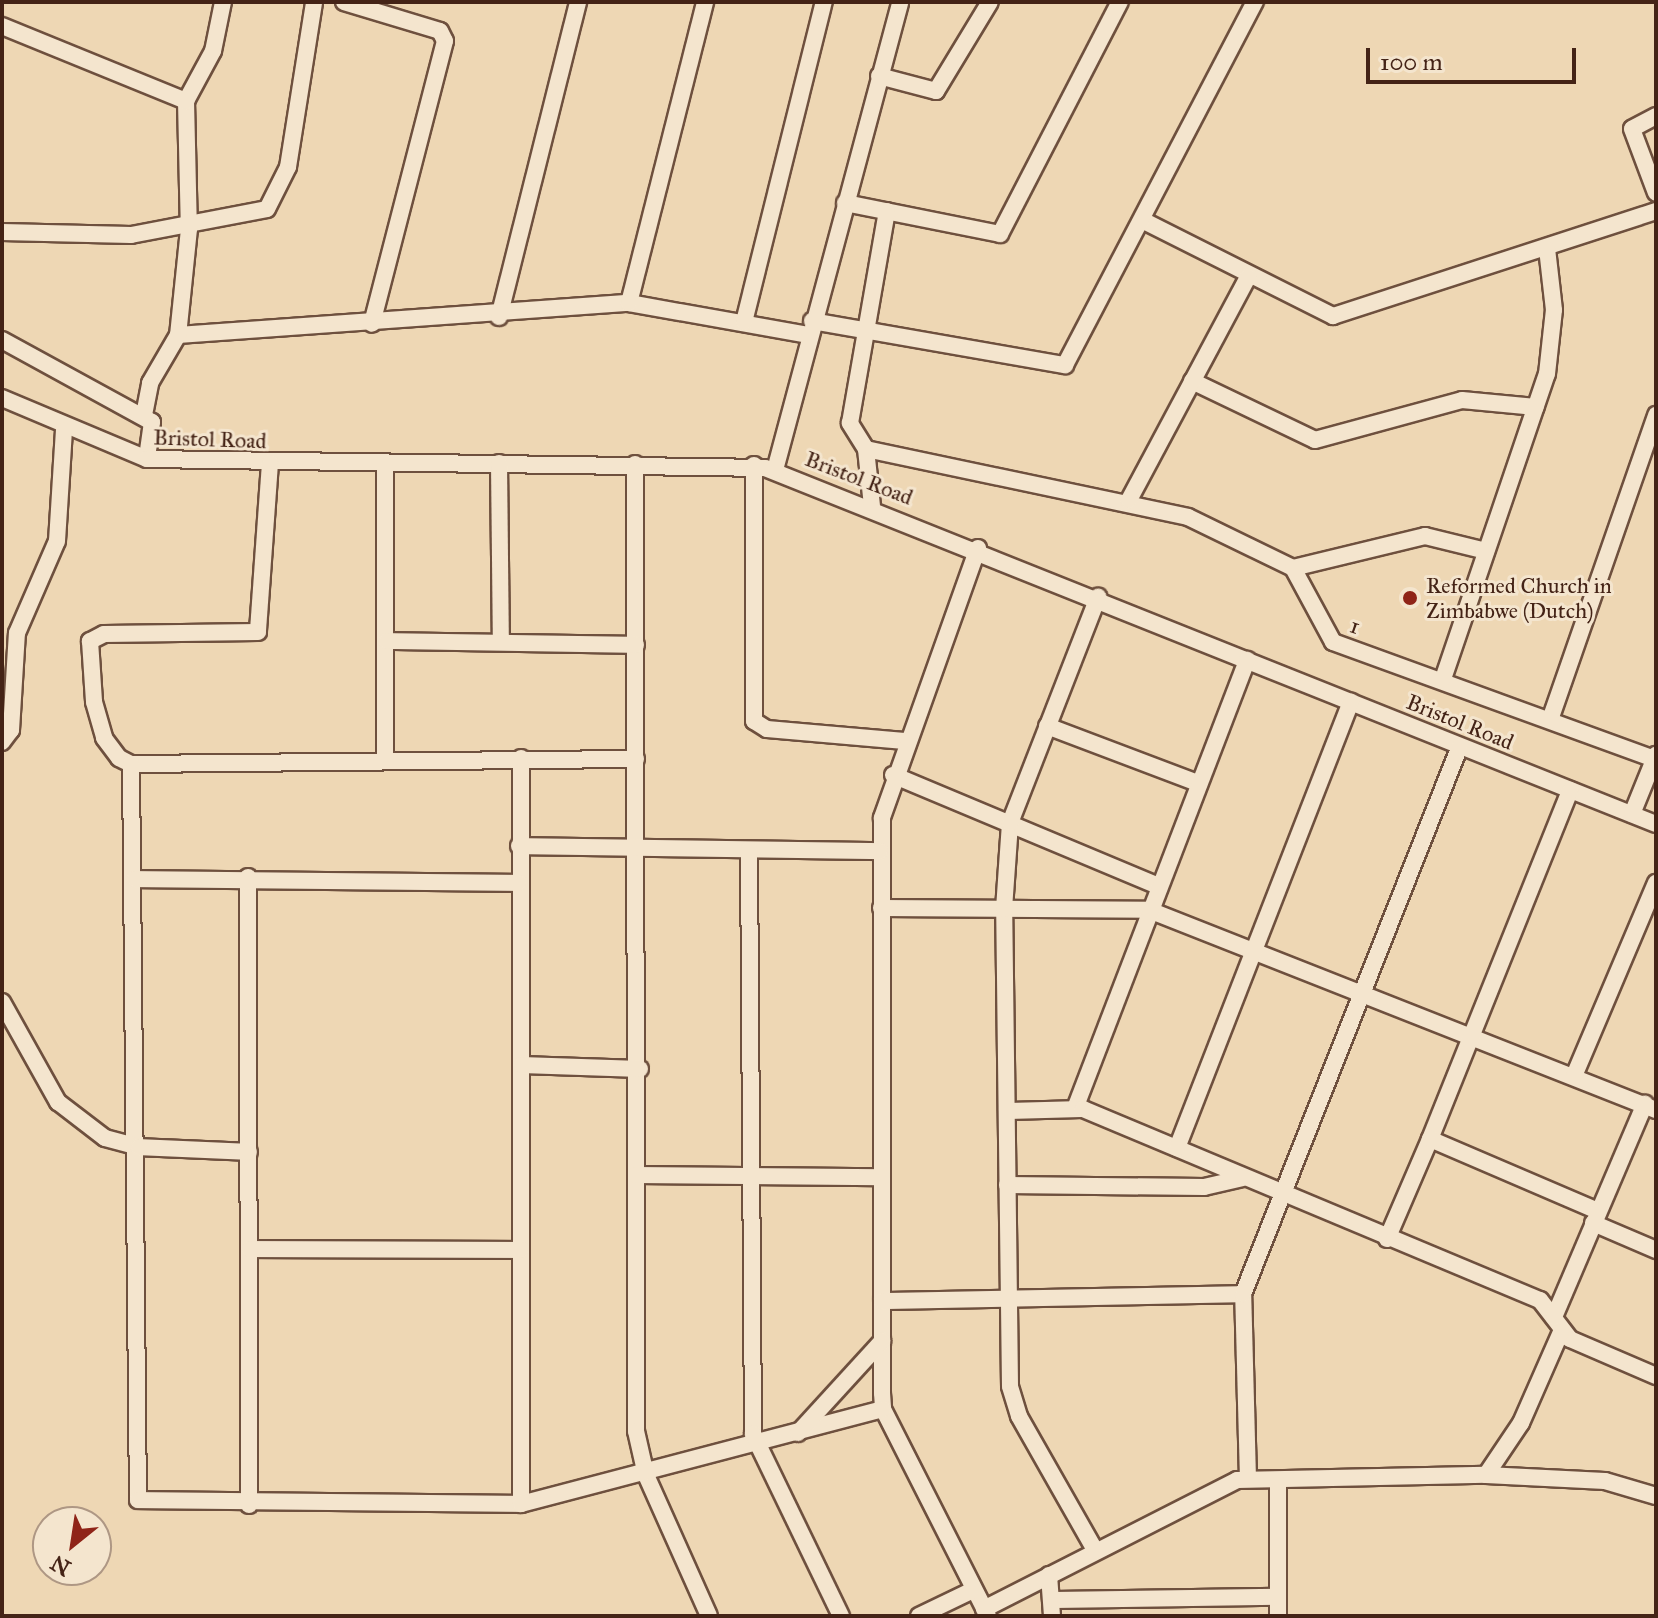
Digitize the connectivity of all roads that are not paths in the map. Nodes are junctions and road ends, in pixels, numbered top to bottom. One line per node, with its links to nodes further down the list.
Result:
1 (223, 2): 13 (street)
2 (314, 2): 20 (street)
3 (344, 2): 27 (street)
4 (578, 2): 25 (street)
5 (705, 2): 24 (street)
6 (824, 2): 26 (street)
7 (900, 2): 12 (street)
8 (990, 2): 12 (street)
9 (1120, 2): 17 (street)
10 (1255, 2): 19 (street)
11 (2, 26): 13 (street)
12 (879, 76): 16 (street)
13 (186, 101): 20 (street)
14 (1656, 116): 15 (street)
15 (1656, 193)
16 (845, 203): 17 (street); 28 (street)
17 (887, 211): 29 (street)
18 (1656, 211): 22 (street)
19 (1142, 220): 23 (street); 29 (street)
20 (189, 229): 21 (street); 30 (street)
21 (2, 232)
22 (1547, 249): 23 (street); 34 (street)
23 (1248, 277): 32 (street)
24 (629, 303): 25 (street); 26 (street)
25 (499, 317): 27 (street)
26 (744, 322): 28 (street)
27 (372, 324): 30 (street)
28 (810, 328): 29 (street); 45 (street)
29 (869, 330): 38 (street)
30 (178, 335): 35 (street)
31 (2, 340): 35 (street)
32 (1192, 381): 34 (street); 46 (street)
33 (2, 398): 37 (street, Bristol Road)
34 (1536, 407): 49 (street)
35 (144, 415): 39 (street)
36 (1656, 415): 59 (street)
37 (64, 430): 39 (street, Bristol Road); 52 (street)
38 (866, 449): 46 (street); 47 (street)
39 (147, 459): 41 (street, Bristol Road)
40 (385, 462): 41 (street, Bristol Road); 42 (street, Bristol Road); 53 (street)
41 (270, 463): 68 (street)
42 (499, 463): 43 (street, Bristol Road); 54 (street)
43 (635, 464): 44 (street, Bristol Road); 55 (street)
44 (754, 465): 45 (street, Bristol Road); 61 (street)
45 (775, 470): 47 (street, Bristol Road)
46 (1129, 500): 50 (street)
47 (872, 506): 48 (street, Bristol Road)
48 (978, 548): 51 (street, Bristol Road); 61 (street)
49 (1486, 551): 50 (street); 57 (street)
50 (1293, 568): 57 (street, 1)
51 (1098, 597): 56 (street, Bristol Road); 60 (street)
52 (10, 634): 62 (street)
53 (387, 641): 54 (street); 65 (street)
54 (501, 641): 55 (street)
55 (636, 645): 67 (street)
56 (1247, 660): 58 (street, Bristol Road); 70 (street)
57 (1443, 679): 59 (street, 1)
58 (1351, 702): 63 (street, Bristol Road); 87 (street)
59 (1551, 717): 64 (street, 1)
60 (1047, 726): 70 (street); 73 (street)
61 (904, 741): 69 (street)
62 (2, 742)
63 (1460, 746): 71 (street, Bristol Road); 88 (street)
64 (1655, 757): 72 (street)
65 (385, 758): 66 (street); 68 (street)
66 (521, 758): 67 (street); 75 (street)
67 (636, 759): 76 (street)
68 (131, 764): 80 (street)
69 (893, 775): 73 (street); 78 (street)
70 (1198, 783): 83 (street)
71 (1570, 790): 72 (street, Bristol Road); 90 (street)
72 (1632, 814): 74 (street, Bristol Road)
73 (1010, 823): 83 (street); 85 (street)
74 (1656, 824)
75 (519, 846): 76 (street); 81 (street)
76 (637, 847): 77 (street); 92 (street)
77 (749, 850): 78 (street); 102 (street)
78 (880, 851): 84 (street)
79 (248, 877): 80 (street); 81 (street); 100 (street)
80 (135, 879): 98 (street)
81 (518, 883): 91 (street)
82 (1656, 883): 93 (street)
83 (1158, 886): 86 (street)
84 (881, 908): 85 (street); 103 (street)
85 (1004, 909): 86 (street); 96 (street)
86 (1149, 910): 87 (street); 94 (street)
87 (1256, 950): 88 (street); 99 (street)
88 (1365, 993): 90 (street); 106 (street)
89 (2, 1002): 98 (street)
90 (1470, 1034): 93 (street); 97 (street)
91 (522, 1065): 92 (street); 110 (street)
92 (640, 1069): 101 (street)
93 (1574, 1076): 95 (street)
94 (1076, 1106): 96 (street); 99 (street)
95 (1651, 1107): 107 (street)
96 (1007, 1111): 105 (street)
97 (1430, 1139): 107 (street); 108 (street)
98 (139, 1147): 100 (street); 127 (street)
99 (1177, 1148): 104 (street)
100 (249, 1152): 109 (street)
101 (636, 1175): 102 (street); 121 (street)
102 (749, 1175): 103 (street); 120 (street)
103 (882, 1177): 114 (street)
104 (1242, 1178): 105 (street); 106 (street)
105 (1007, 1185): 113 (street)
106 (1284, 1197): 108 (street); 112 (street)
107 (1595, 1217): 111 (street); 115 (street)
108 (1387, 1239): 115 (street)
109 (250, 1249): 110 (street); 127 (street)
110 (521, 1250): 126 (street)
111 (1656, 1250)
112 (1243, 1294): 113 (street); 123 (street)
113 (1006, 1298): 114 (street); 128 (street)
114 (882, 1301): 116 (street)
115 (1558, 1324): 117 (street); 122 (street)
116 (882, 1341): 118 (street); 119 (street)
117 (1656, 1376)
118 (883, 1409): 119 (street); 130 (street)
119 (797, 1434): 120 (street)
120 (755, 1447): 121 (street); 135 (street)
121 (646, 1475): 126 (street); 134 (street)
122 (1486, 1475): 124 (street); 125 (street)
123 (1248, 1479): 124 (street); 128 (street)
124 (1278, 1481): 131 (street)
125 (1656, 1496)
126 (521, 1504): 127 (street)
127 (249, 1505)
128 (1095, 1550): 129 (street)
129 (1049, 1575): 132 (street); 133 (street)
130 (973, 1590): 133 (street); 136 (street)
131 (1278, 1597): 132 (street); 137 (street)
132 (1053, 1608)
133 (986, 1613)
134 (709, 1616)
135 (841, 1616)
136 (919, 1616)
137 (1278, 1616)

